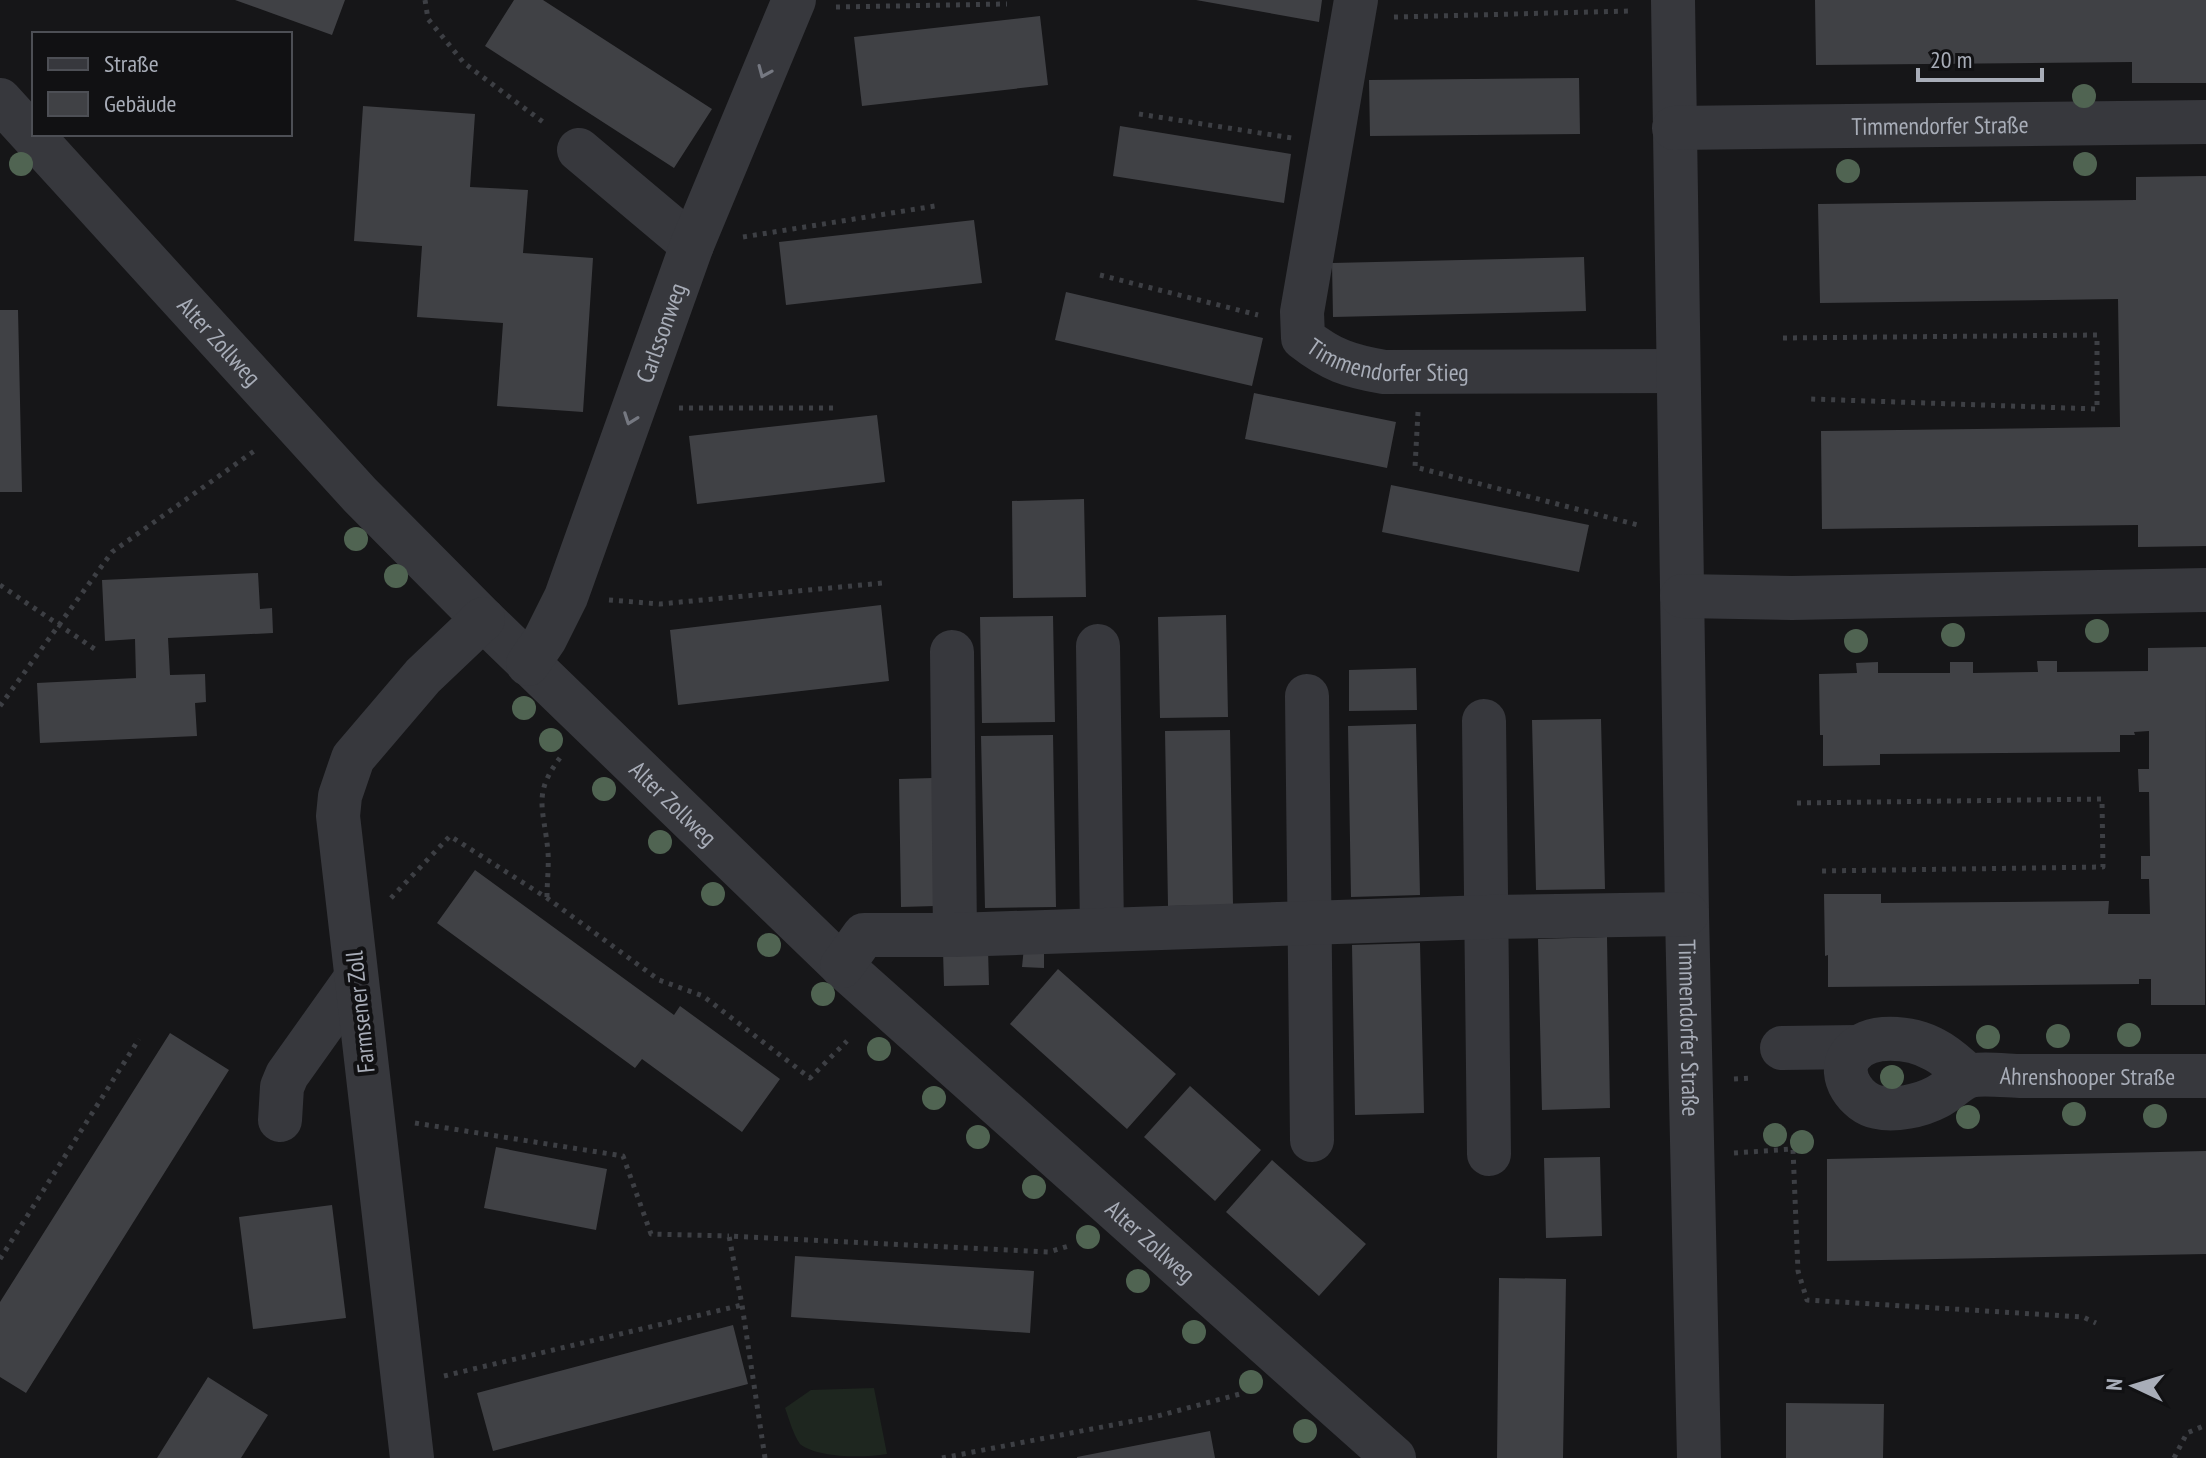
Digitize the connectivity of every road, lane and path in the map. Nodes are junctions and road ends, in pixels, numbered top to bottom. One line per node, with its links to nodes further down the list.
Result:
1 (425, 0): 13 (path)
2 (793, 4): 3 (path); 15 (street, Carlssonweg, one-way to 15)
3 (1007, 4)
4 (1673, 5): 5 (path); 9 (street, Timmendorfer Straße)
5 (1354, 8): 12 (street, Timmendorfer Stieg)
6 (0, 100): 10 (street, Alter Zollweg)
7 (1139, 114): 12 (path)
8 (2206, 122): 9 (street, Timmendorfer Straße)
9 (1674, 128): 19 (street, Timmendorfer Straße)
10 (32, 135)
11 (33, 136): 31 (street, Alter Zollweg)
12 (1331, 144): 17 (street, Timmendorfer Stieg)
13 (579, 150): 15 (street)
14 (935, 206): 15 (path)
15 (692, 245): 22 (street, Carlssonweg)
16 (1100, 275): 17 (path)
17 (1303, 327): 20 (street, Timmendorfer Stieg)
18 (1783, 338): 21 (path)
19 (1678, 371): 20 (street, Timmendorfer Stieg); 25 (street, Timmendorfer Straße)
20 (1420, 372): 25 (path)
21 (1811, 399)
22 (634, 408): 23 (path); 30 (street, Carlssonweg, one-way to 30)
23 (834, 408)
24 (257, 449): 32 (path)
25 (1681, 537): 29 (street, Timmendorfer Straße)
26 (883, 583): 30 (path)
27 (0, 585): 32 (path)
28 (2206, 590): 29 (street)
29 (1682, 596): 45 (street, Timmendorfer Straße)
30 (566, 597): 36 (street, Carlssonweg)
31 (483, 619): 36 (street, Alter Zollweg); 51 (street, Farmsener Zoll)
32 (60, 624): 34 (path); 38 (path)
33 (1098, 646): 48 (street)
34 (99, 652)
35 (952, 652): 49 (street)
36 (528, 664): 39 (street, Alter Zollweg)
37 (1307, 696): 47 (street)
38 (0, 706)
39 (589, 721): 43 (path); 50 (street, Alter Zollweg)
40 (1484, 721): 46 (street)
41 (1797, 803): 42 (path)
42 (1818, 871)
43 (547, 898): 44 (path); 53 (path)
44 (387, 902)
45 (1687, 914): 46 (street); 75 (street, Timmendorfer Straße)
46 (1488, 917): 47 (street); 62 (street)
47 (1308, 923): 48 (street); 60 (street)
48 (1102, 929): 49 (street)
49 (955, 935): 50 (street)
50 (842, 966): 74 (street, Alter Zollweg)
51 (356, 978): 58 (street); 71 (street, Farmsener Zoll)
52 (139, 1039): 65 (path)
53 (847, 1041)
54 (1858, 1047): 55 (street); 56 (street, Ahrenshooper Straße); 56 (street, Ahrenshooper Straße)
55 (1782, 1048)
56 (1969, 1076): 57 (street, Ahrenshooper Straße)
57 (2206, 1076)
58 (280, 1120)
59 (414, 1123): 63 (path)
60 (1312, 1140)
61 (1733, 1153): 67 (path)
62 (1489, 1154)
63 (729, 1236): 64 (path); 66 (path)
64 (1072, 1245)
65 (0, 1259)
66 (742, 1305): 68 (path); 72 (path)
67 (2096, 1323)
68 (429, 1380)
69 (1240, 1394): 73 (path)
70 (2206, 1425): 76 (path)
71 (412, 1458)
72 (765, 1458)
73 (942, 1458)
74 (1394, 1458)
75 (1699, 1458)
76 (2174, 1458)

